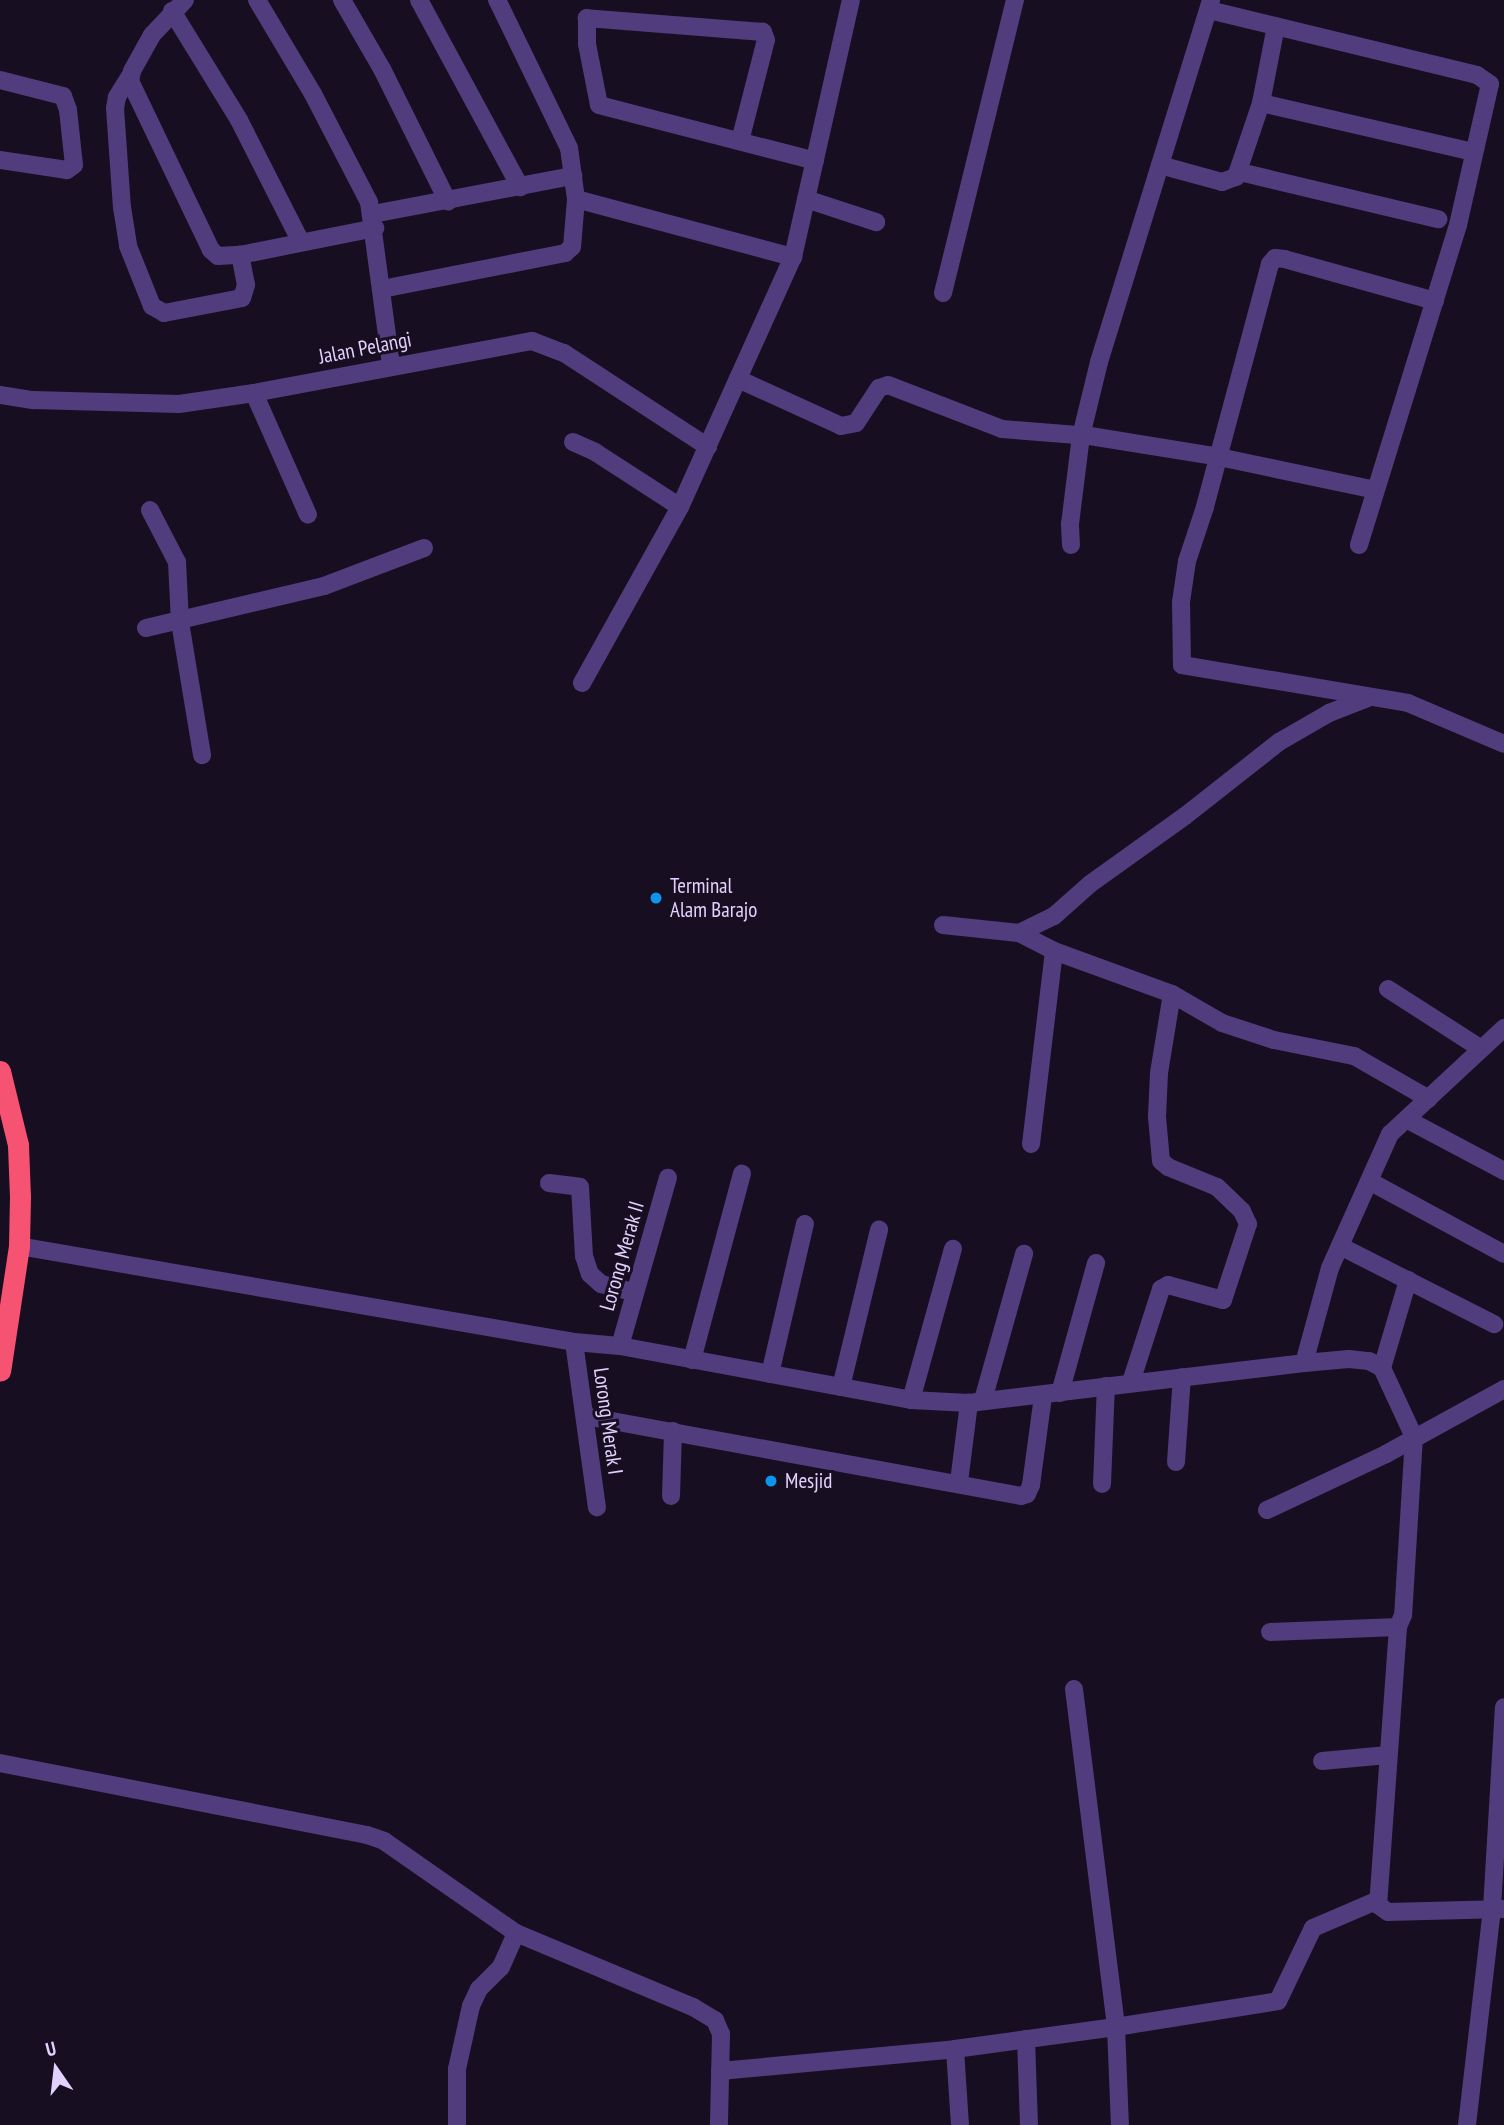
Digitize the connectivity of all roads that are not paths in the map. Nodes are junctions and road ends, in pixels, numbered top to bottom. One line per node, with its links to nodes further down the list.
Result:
1 (257, 0): 25 (street)
2 (342, 0): 23 (street)
3 (419, 0): 20 (street)
4 (497, 0): 19 (street)
5 (850, 0): 16 (street)
6 (1015, 0): 31 (street)
7 (1210, 5): 9 (street); 17 (street)
8 (179, 6): 10 (street); 27 (street)
9 (1276, 26): 12 (street); 32 (street)
10 (131, 76): 28 (street); 28 (street)
11 (0, 80): 15 (street)
12 (1261, 103): 14 (street); 18 (street)
13 (740, 141): 13 (street); 16 (street)
14 (1465, 150)
15 (0, 160)
16 (815, 162): 21 (street)
17 (1160, 165): 18 (street); 37 (street)
18 (1241, 172): 24 (street)
19 (573, 176): 20 (street); 22 (street)
20 (520, 187): 23 (street)
21 (806, 199): 26 (street); 29 (street)
22 (576, 200): 29 (street); 30 (street)
23 (448, 202): 25 (street)
24 (1438, 219)
25 (374, 221): 27 (street); 30 (street)
26 (876, 222)
27 (301, 242): 28 (street)
28 (240, 255)
29 (793, 257): 34 (street)
30 (383, 289): 33 (street)
31 (943, 293)
32 (1435, 301): 40 (street); 41 (street)
33 (391, 365): 35 (street, Jalan Pelangi); 39 (street, Jalan Pelangi)
34 (738, 379): 37 (street); 39 (street)
35 (254, 393): 36 (street, Jalan Pelangi); 44 (street)
36 (0, 395)
37 (1081, 436): 40 (street); 45 (street)
38 (573, 442): 42 (street)
39 (709, 447): 42 (street)
40 (1219, 457): 41 (street); 51 (street)
41 (1375, 490): 46 (street)
42 (680, 507): 50 (street)
43 (150, 510): 48 (street)
44 (308, 515)
45 (1071, 545)
46 (1359, 545)
47 (424, 548): 48 (street)
48 (180, 622): 49 (street); 53 (street)
49 (146, 628)
50 (582, 682)
51 (1368, 698): 52 (street); 55 (street)
52 (1504, 744)
53 (202, 755)
54 (943, 925): 55 (street)
55 (1019, 933): 56 (street)
56 (1054, 951): 58 (street); 64 (street)
57 (1388, 989): 60 (street)
58 (1172, 994): 62 (street); 89 (street)
59 (1504, 1028): 60 (street)
60 (1480, 1048): 62 (street)
61 (0, 1071): 72 (highway)
62 (1429, 1100): 63 (street)
63 (1408, 1120): 65 (street); 68 (street)
64 (1031, 1144)
65 (1504, 1171)
66 (742, 1174): 83 (street)
67 (668, 1178): 79 (street, Lorong Merak II)
68 (1371, 1182): 73 (street); 76 (street)
69 (549, 1183): 79 (street)
70 (805, 1224): 87 (street)
71 (879, 1230): 91 (street)
72 (19, 1246): 81 (street); 86 (highway)
73 (1340, 1246): 78 (street); 84 (street)
74 (953, 1249): 94 (street)
75 (1024, 1254): 95 (street)
76 (1504, 1254)
77 (1096, 1263): 93 (street)
78 (1408, 1280): 80 (street); 85 (street)
79 (634, 1292): 82 (street, Lorong Merak II)
80 (1494, 1324)
81 (574, 1342): 82 (street); 96 (street, Lorong Merak I)
82 (620, 1346): 83 (street)
83 (692, 1360): 87 (street)
84 (1304, 1363): 85 (street); 88 (street)
85 (1382, 1368): 98 (street)
86 (0, 1371)
87 (770, 1374): 91 (street)
88 (1182, 1377): 89 (street); 99 (street)
89 (1131, 1382): 90 (street)
90 (1106, 1386): 93 (street); 101 (street)
91 (841, 1387): 94 (street)
92 (1504, 1388): 98 (street)
93 (1052, 1394): 95 (street); 100 (street)
94 (911, 1400): 95 (street)
95 (976, 1401): 100 (street)
96 (585, 1416): 97 (street); 103 (street, Lorong Merak I)
97 (674, 1431): 100 (street); 102 (street)
98 (1414, 1437): 104 (street); 105 (street)
99 (1176, 1462)
100 (958, 1482)
101 (1102, 1484)
102 (671, 1496)
103 (597, 1507)
104 (1266, 1510)
105 (1398, 1628): 106 (street); 109 (street)
106 (1270, 1632)
107 (1074, 1689): 115 (street)
108 (1504, 1707): 113 (street)
109 (1388, 1755): 110 (street); 112 (street)
110 (1322, 1761)
111 (0, 1763): 114 (street)
112 (1378, 1900): 113 (street); 115 (street)
113 (1498, 1909): 124 (street)
114 (516, 1933): 118 (street); 119 (street)
115 (1116, 2027): 116 (street); 123 (street)
116 (1026, 2039): 117 (street); 122 (street)
117 (955, 2049): 118 (street); 121 (street)
118 (720, 2071): 120 (street)
119 (457, 2125)
120 (719, 2125)
121 (960, 2125)
122 (1029, 2125)
123 (1120, 2125)
124 (1467, 2125)

